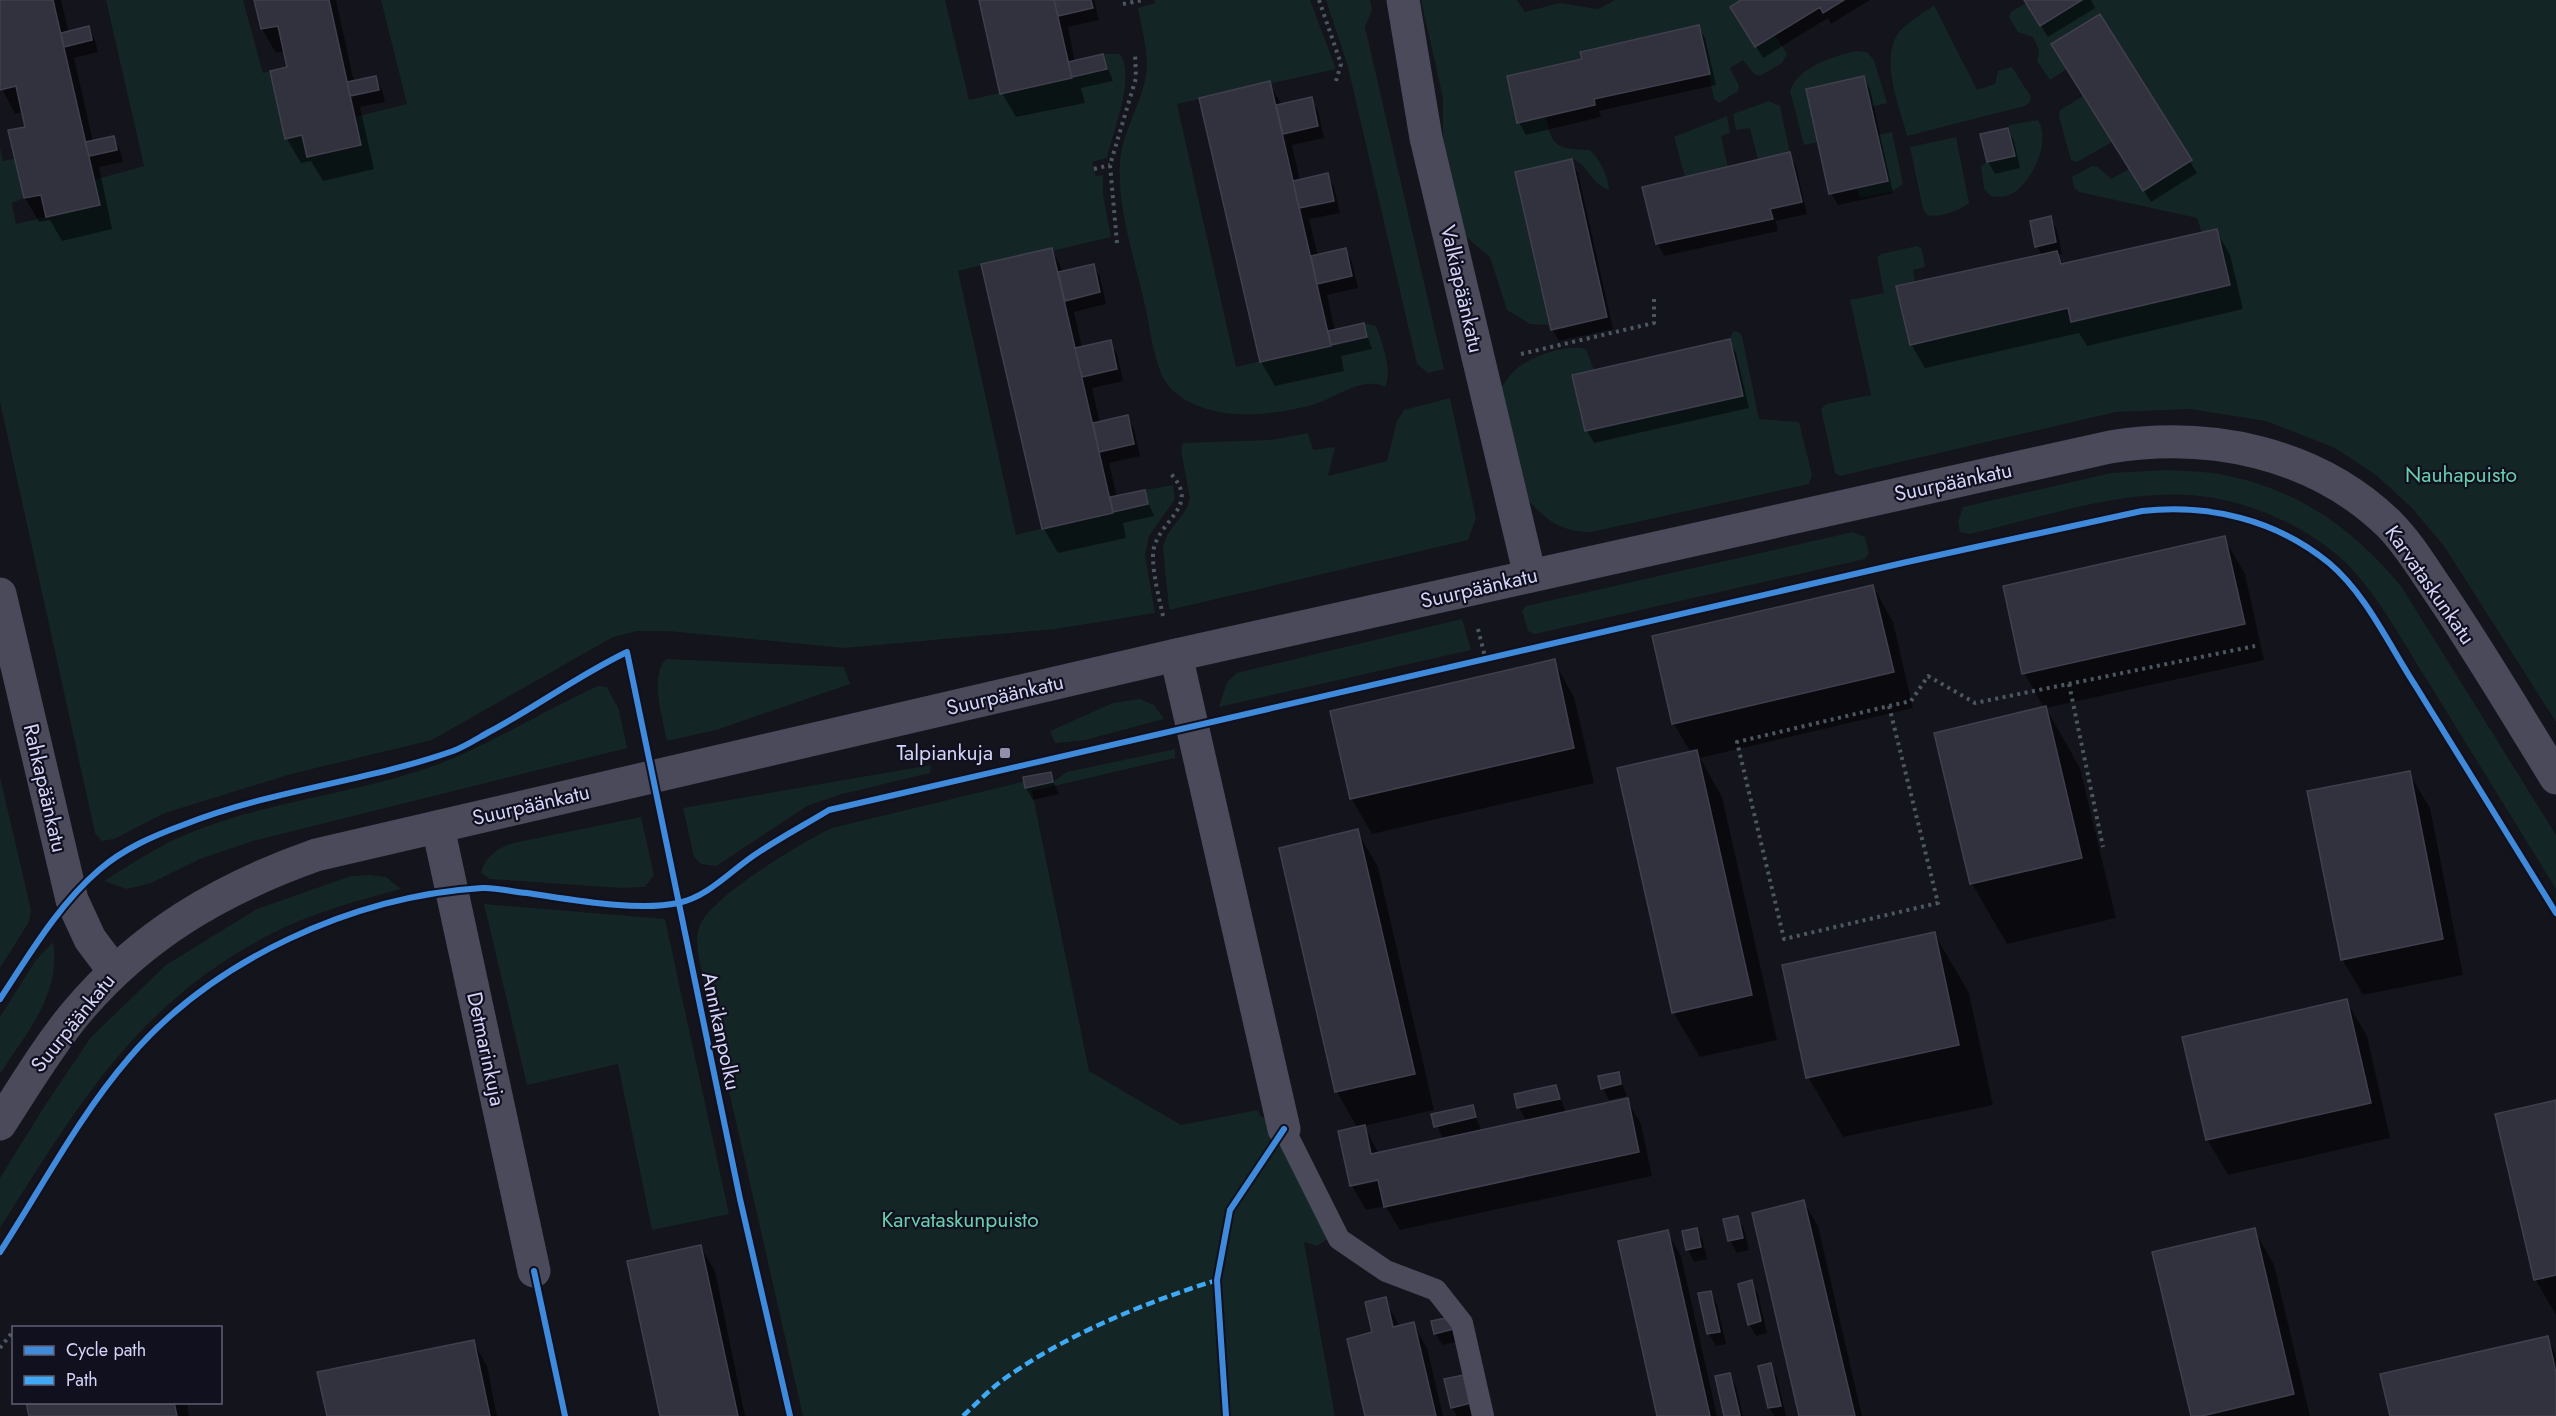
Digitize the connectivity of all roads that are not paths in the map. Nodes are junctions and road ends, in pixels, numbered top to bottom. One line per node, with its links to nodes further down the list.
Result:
1 (1403, 0): 3 (street, Valkiapäänkatu)
2 (2110, 447): 3 (street, Suurpäänkatu); 6 (street, Karvataskunkatu)
3 (1530, 576): 5 (street, Suurpäänkatu)
4 (0, 594): 8 (street, Rahkapäänkatu)
5 (1176, 655): 7 (street, Suurpäänkatu); 10 (street)
6 (2556, 778)
7 (438, 826): 8 (street, Suurpäänkatu); 11 (street, Detmarinkuja)
8 (114, 971): 9 (street, Suurpäänkatu)
9 (0, 1124)
10 (1284, 1129): 12 (lane)
11 (534, 1270)
12 (1483, 1416)

